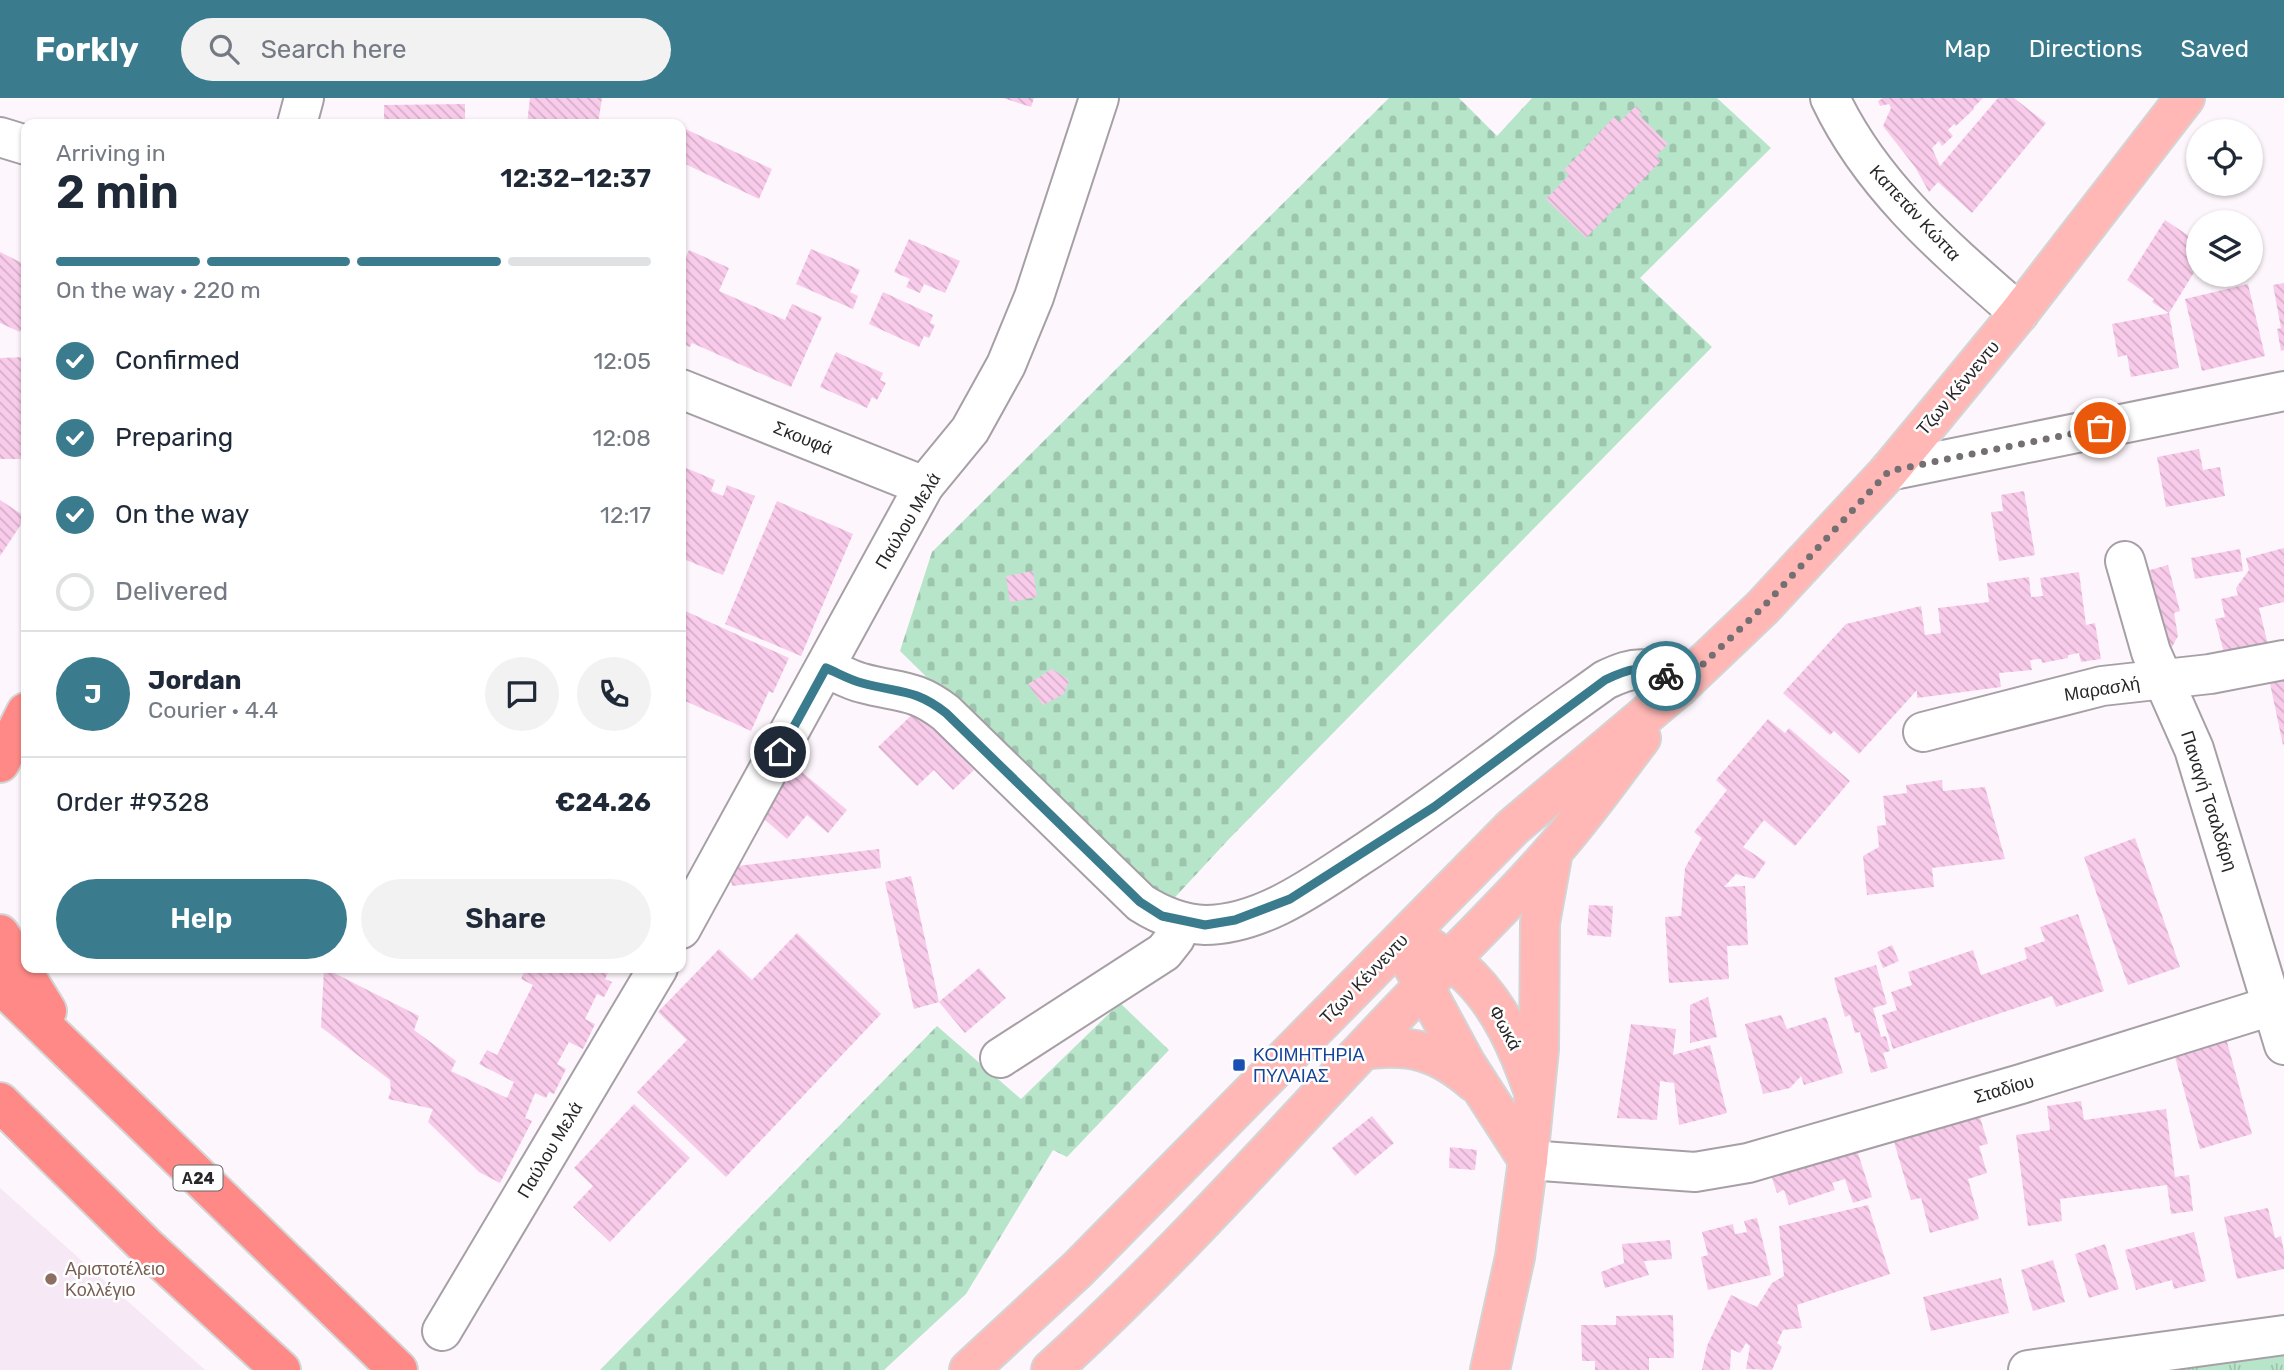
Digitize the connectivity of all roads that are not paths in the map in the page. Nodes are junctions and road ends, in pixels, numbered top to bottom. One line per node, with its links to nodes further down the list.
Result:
1 (304, 98): 5 (street)
2 (1099, 98): 12 (street, Παύλου Μελά)
3 (1830, 98): 8 (street, Καπετάν Κώττα)
4 (2185, 98): 8 (main road, Τζων Κέννεντυ)
5 (298, 119)
6 (0, 137): 7 (street)
7 (21, 143)
8 (2019, 313): 11 (main road, Τζων Κέννεντυ)
9 (686, 391): 12 (street, Σκουφά)
10 (2284, 391): 11 (street)
11 (1889, 471): 17 (main road, Τζων Κέννεντυ)
12 (925, 486): 15 (street, Παύλου Μελά)
13 (2125, 561): 16 (street, Παναγή Τσαλδάρη)
14 (2284, 660): 16 (street, Μαρασλή)
15 (826, 668): 24 (street, Παύλου Μελά); 25 (street)
16 (2162, 680): 21 (street, Μαρασλή); 33 (street, Παναγή Τσαλδάρη)
17 (1679, 687): 23 (main road, Τζων Κέννεντυ); 25 (street); 27 (main road, Τζων Κέννεντυ)
18 (21, 697): 19 (highway)
19 (0, 720)
20 (21, 722): 22 (highway)
21 (1923, 732)
22 (0, 762)
23 (1553, 851): 31 (main road, Τζων Κέννεντυ); 39 (main road)
24 (686, 920)
25 (1182, 922): 37 (street)
26 (0, 934): 28 (highway)
27 (1403, 938): 31 (main road, Φωκά); 46 (main road, Τζων Κέννεντυ)
28 (21, 968)
29 (24, 973): 36 (highway)
30 (655, 973): 42 (street, Παύλου Μελά)
31 (1437, 973): 35 (main road, Τζων Κέννεντυ); 38 (main road, Φωκά); 39 (main road, Φωκά)
32 (0, 984): 36 (highway, Α24)
33 (2279, 1004): 34 (street, Παναγή Τσαλδάρη); 41 (street, Σταδίου)
34 (2284, 1045)
35 (1363, 1050): 38 (main road); 47 (main road, Τζων Κέννεντυ)
36 (76, 1057): 45 (highway, Α24)
37 (1000, 1058)
38 (1483, 1090): 41 (main road, Φωκά)
39 (1535, 1096): 41 (main road, Φωκά)
40 (8, 1112): 44 (highway)
41 (1528, 1160): 48 (main road, Φωκά)
42 (442, 1331)
43 (2284, 1335): 49 (street)
44 (281, 1370)
45 (398, 1370)
46 (969, 1370)
47 (1051, 1370)
48 (1490, 1370)
49 (2028, 1370)

